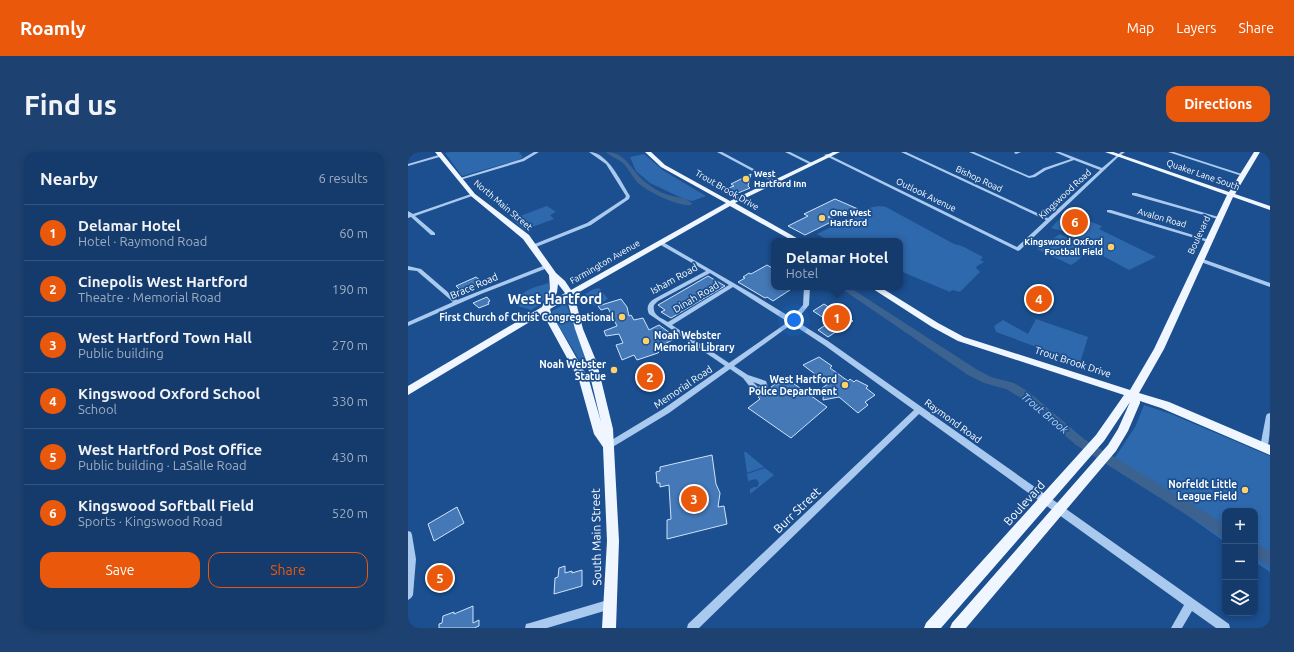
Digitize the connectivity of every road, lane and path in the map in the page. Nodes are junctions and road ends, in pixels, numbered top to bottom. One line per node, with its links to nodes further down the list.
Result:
1 (537, 152): 21 (street)
2 (591, 152): 37 (street)
3 (650, 152): 26 (main road, Trout Brook Drive)
4 (719, 152): 22 (street)
5 (787, 152): 17 (street)
6 (837, 152): 14 (main road, Farmington Avenue)
7 (902, 152): 32 (street, Bishop Road)
8 (971, 152): 16 (street)
9 (1057, 152): 16 (street)
10 (1108, 152): 15 (main road, Quaker Lane South)
11 (1170, 152): 20 (street)
12 (1257, 152): 20 (main road, Boulevard)
13 (440, 154): 18 (street); 21 (main road, North Main Street)
14 (829, 154): 17 (main road, Farmington Avenue); 38 (street, Outlook Avenue)
15 (1120, 154): 19 (street, Kingswood Road); 24 (main road, Quaker Lane South)
16 (1074, 159): 19 (street)
17 (811, 163): 22 (main road, Farmington Avenue)
18 (408, 165)
19 (1103, 170): 32 (street, Kingswood Road)
20 (1243, 175): 24 (main road, Boulevard)
21 (459, 179): 25 (main road, North Main Street)
22 (774, 182): 26 (main road, Farmington Avenue)
23 (1134, 194): 31 (street)
24 (1231, 194): 27 (main road, Quaker Lane South); 31 (main road, Boulevard)
25 (472, 195): 30 (street); 37 (main road, North Main Street)
26 (730, 204): 34 (main road, Trout Brook Drive); 36 (main road, Farmington Avenue)
27 (1270, 208)
28 (1109, 211): 35 (street, Avalon Road)
29 (408, 212): 30 (street)
30 (410, 216): 33 (street)
31 (1220, 218): 35 (main road, Boulevard)
32 (1048, 220): 38 (street, Kingswood Road)
33 (433, 234)
34 (792, 238)
35 (1210, 241): 39 (main road, Boulevard)
36 (661, 243): 42 (street, Raymond Road); 48 (main road, Farmington Avenue)
37 (534, 246): 40 (main road, North Main Street)
38 (1018, 249)
39 (1200, 260): 45 (street); 57 (main road, Boulevard)
40 (548, 266): 43 (main road, North Main Street); 49 (street, Brace Road)
41 (408, 268): 49 (street)
42 (710, 271): 44 (street, Raymond Road); 53 (street, Isham Road)
43 (553, 274): 48 (main road); 50 (main road, North Main Street)
44 (733, 285): 51 (street, Raymond Road); 53 (street, Dinah Road)
45 (1270, 285)
46 (807, 290): 51 (street, Memorial Road)
47 (879, 290): 57 (main road, Trout Brook Drive)
48 (570, 294): 50 (main road, Farmington Avenue); 62 (main road, South Main Street)
49 (456, 302): 52 (street, Brace Road)
50 (546, 308): 56 (main road, Farmington Avenue); 62 (main road, South Main Street)
51 (793, 321): 54 (street, Memorial Road); 58 (street, Raymond Road)
52 (408, 324)
53 (669, 324): 54 (street, Isham Road)
54 (730, 366): 55 (street, Isham Road); 62 (street, Memorial Road)
55 (746, 376)
56 (408, 391)
57 (1133, 394): 60 (main road, Boulevard); 61 (main road, Boulevard); 63 (main road, Trout Brook Drive)
58 (918, 410): 64 (street, Raymond Road); 75 (street, Burr Street)
59 (1270, 416): 63 (street)
60 (1102, 435): 61 (main road); 64 (main road, Boulevard)
61 (1115, 444): 65 (main road, Boulevard)
62 (608, 446): 71 (main road, South Main Street)
63 (1267, 448)
64 (1045, 501): 65 (street, Raymond Road); 68 (main road, Boulevard)
65 (1058, 510): 70 (main road, Boulevard); 72 (street, Raymond Road)
66 (408, 535): 67 (street)
67 (409, 559): 69 (street)
68 (972, 583): 70 (main road); 76 (main road, Boulevard)
69 (408, 595)
70 (985, 596): 77 (main road, Boulevard)
71 (611, 604): 73 (street); 74 (main road, South Main Street)
72 (1190, 604): 78 (street); 79 (street, Raymond Road)
73 (530, 628)
74 (609, 628)
75 (692, 628)
76 (931, 628)
77 (957, 628)
78 (1176, 628)
79 (1226, 628)

